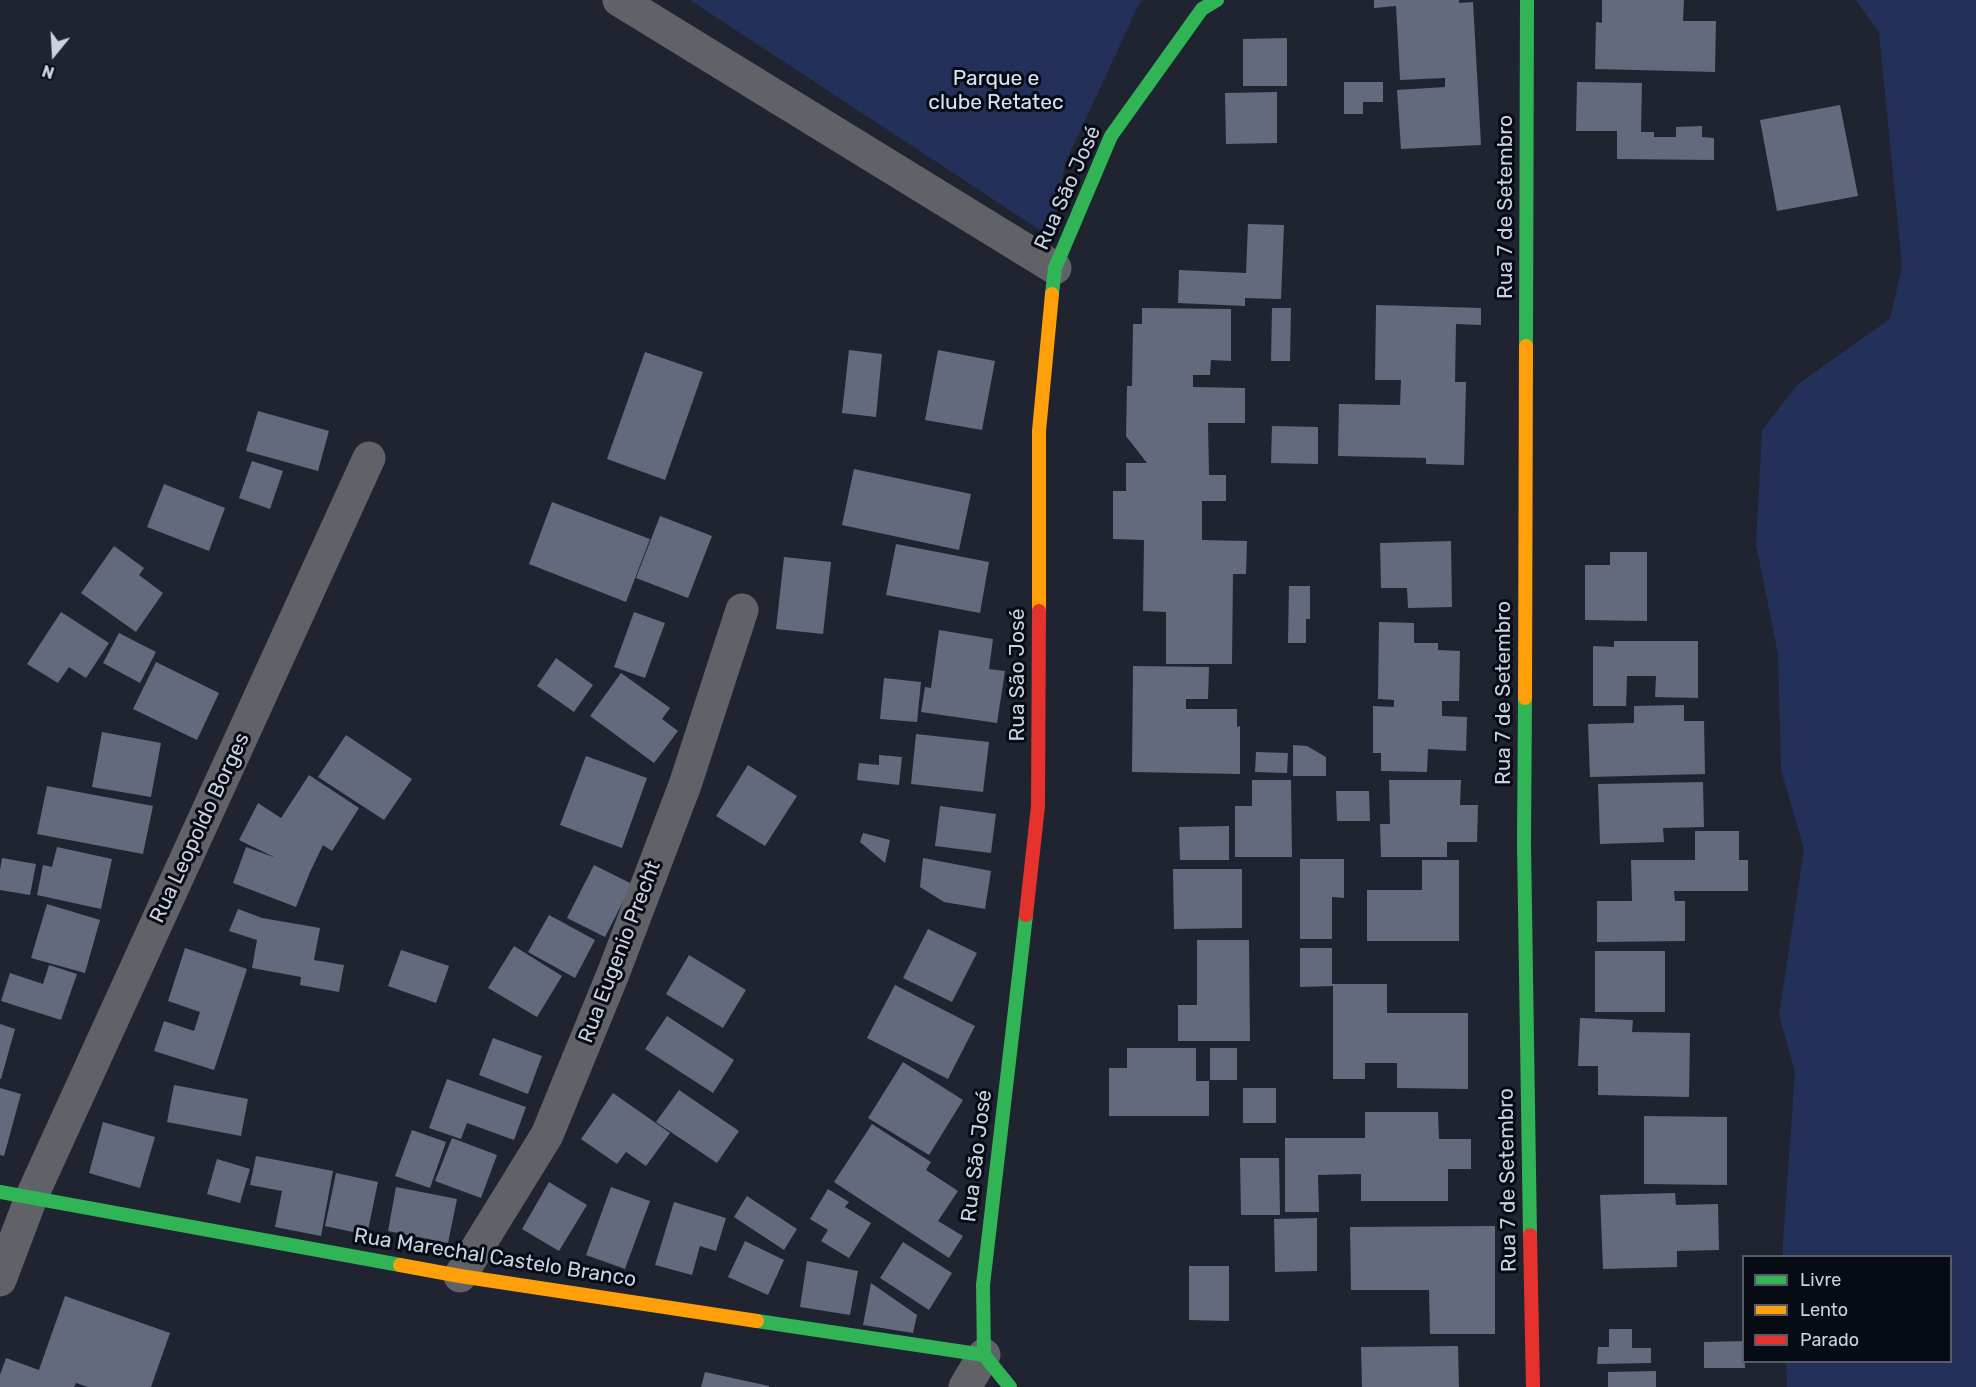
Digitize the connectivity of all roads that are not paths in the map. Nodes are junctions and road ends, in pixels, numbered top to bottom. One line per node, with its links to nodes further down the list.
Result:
1 (620, 0): 4 (street)
2 (1217, 0): 4 (street, Rua São José)
3 (1527, 0): 13 (street, Rua 7 de Setembro)
4 (1055, 268): 10 (street, Rua São José)
5 (369, 458): 7 (street, Rua Leopoldo Borges)
6 (742, 610): 8 (street, Rua Eugenio Precht)
7 (15, 1195): 8 (street, Rua Marechal Castelo Branco); 9 (street, Rua Leopoldo Borges)
8 (460, 1276): 10 (street, Rua Marechal Castelo Branco)
9 (0, 1280)
10 (984, 1355): 11 (street); 12 (street)
11 (965, 1387)
12 (1010, 1387)
13 (1533, 1387)

